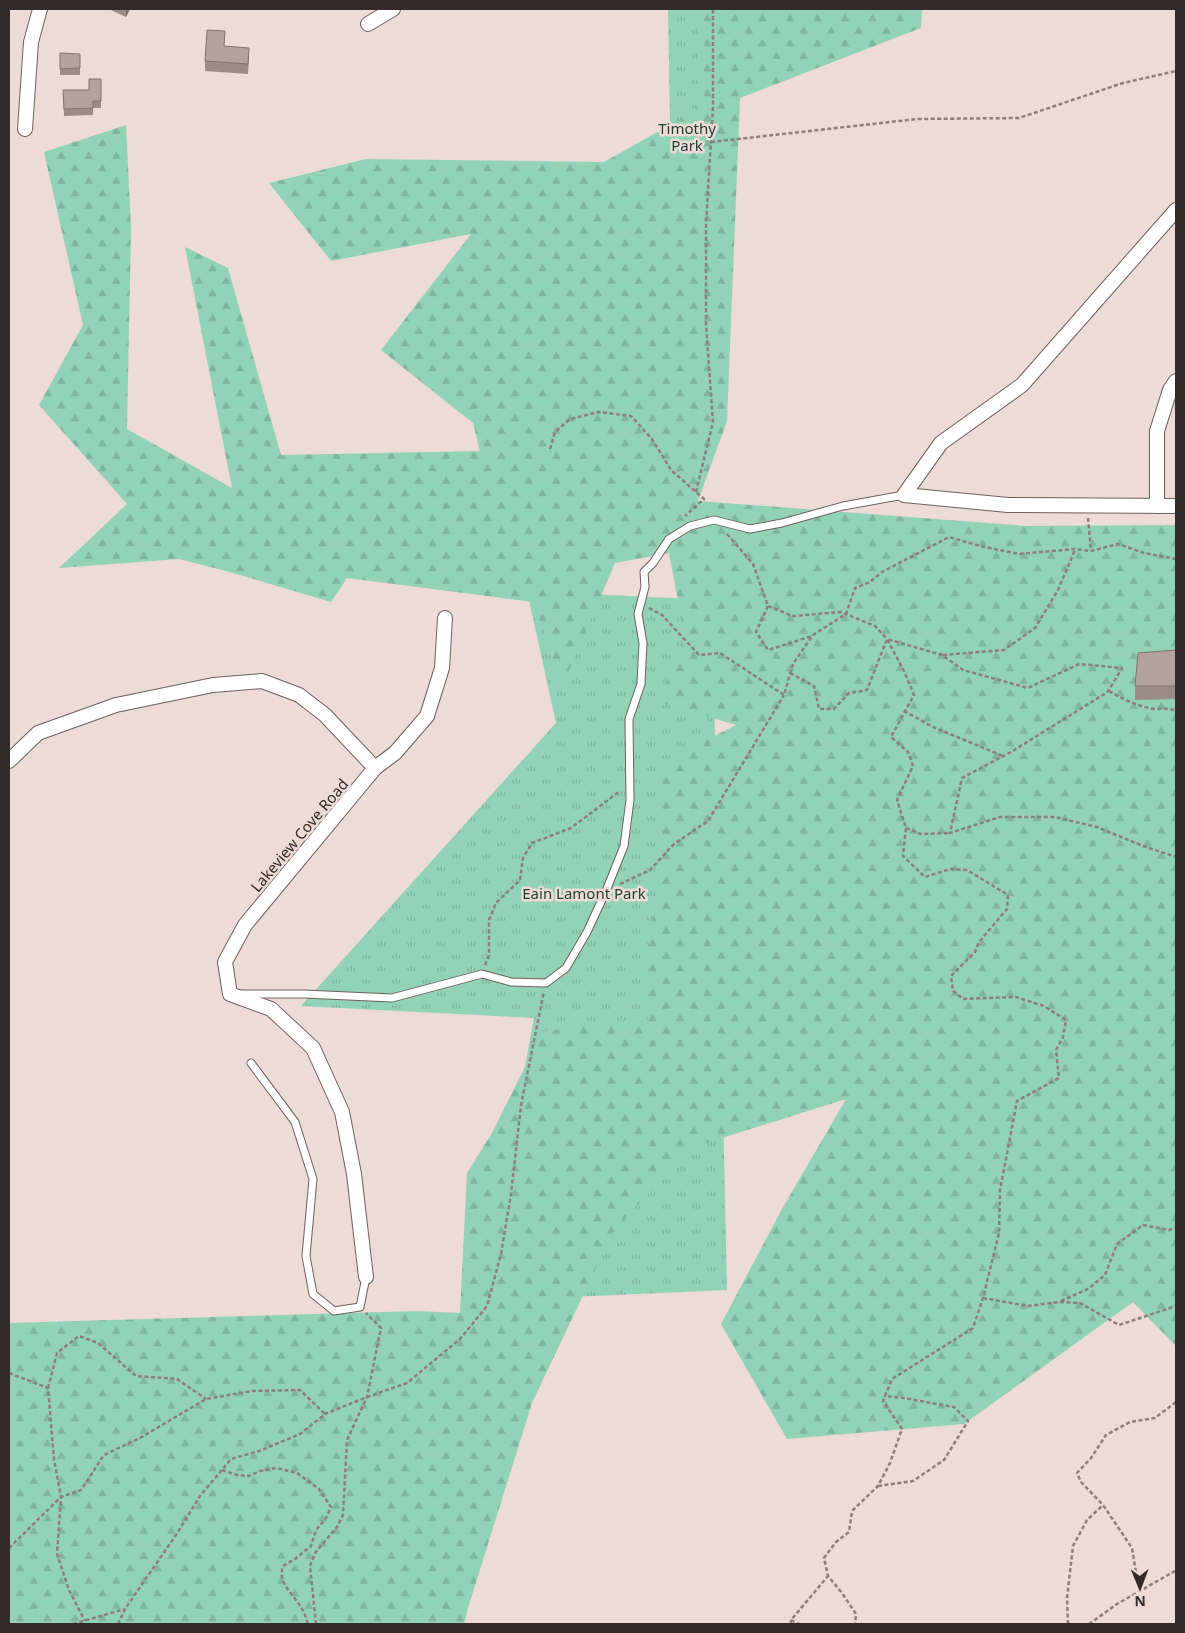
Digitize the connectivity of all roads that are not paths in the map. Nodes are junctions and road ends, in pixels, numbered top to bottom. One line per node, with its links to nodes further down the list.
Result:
1 (40, 9): 4 (street)
2 (394, 9): 3 (street)
3 (368, 24)
4 (25, 129)
5 (1176, 210): 7 (street)
6 (1176, 381): 8 (street)
7 (904, 495): 8 (street); 13 (lane)
8 (1157, 506): 9 (street)
9 (1176, 506)
10 (445, 618): 12 (street, Lakeview Cove Road)
11 (9, 761): 12 (street)
12 (375, 768): 13 (street, Lakeview Cove Road)
13 (230, 994): 15 (street)
14 (251, 1063): 15 (lane)
15 (366, 1277)

